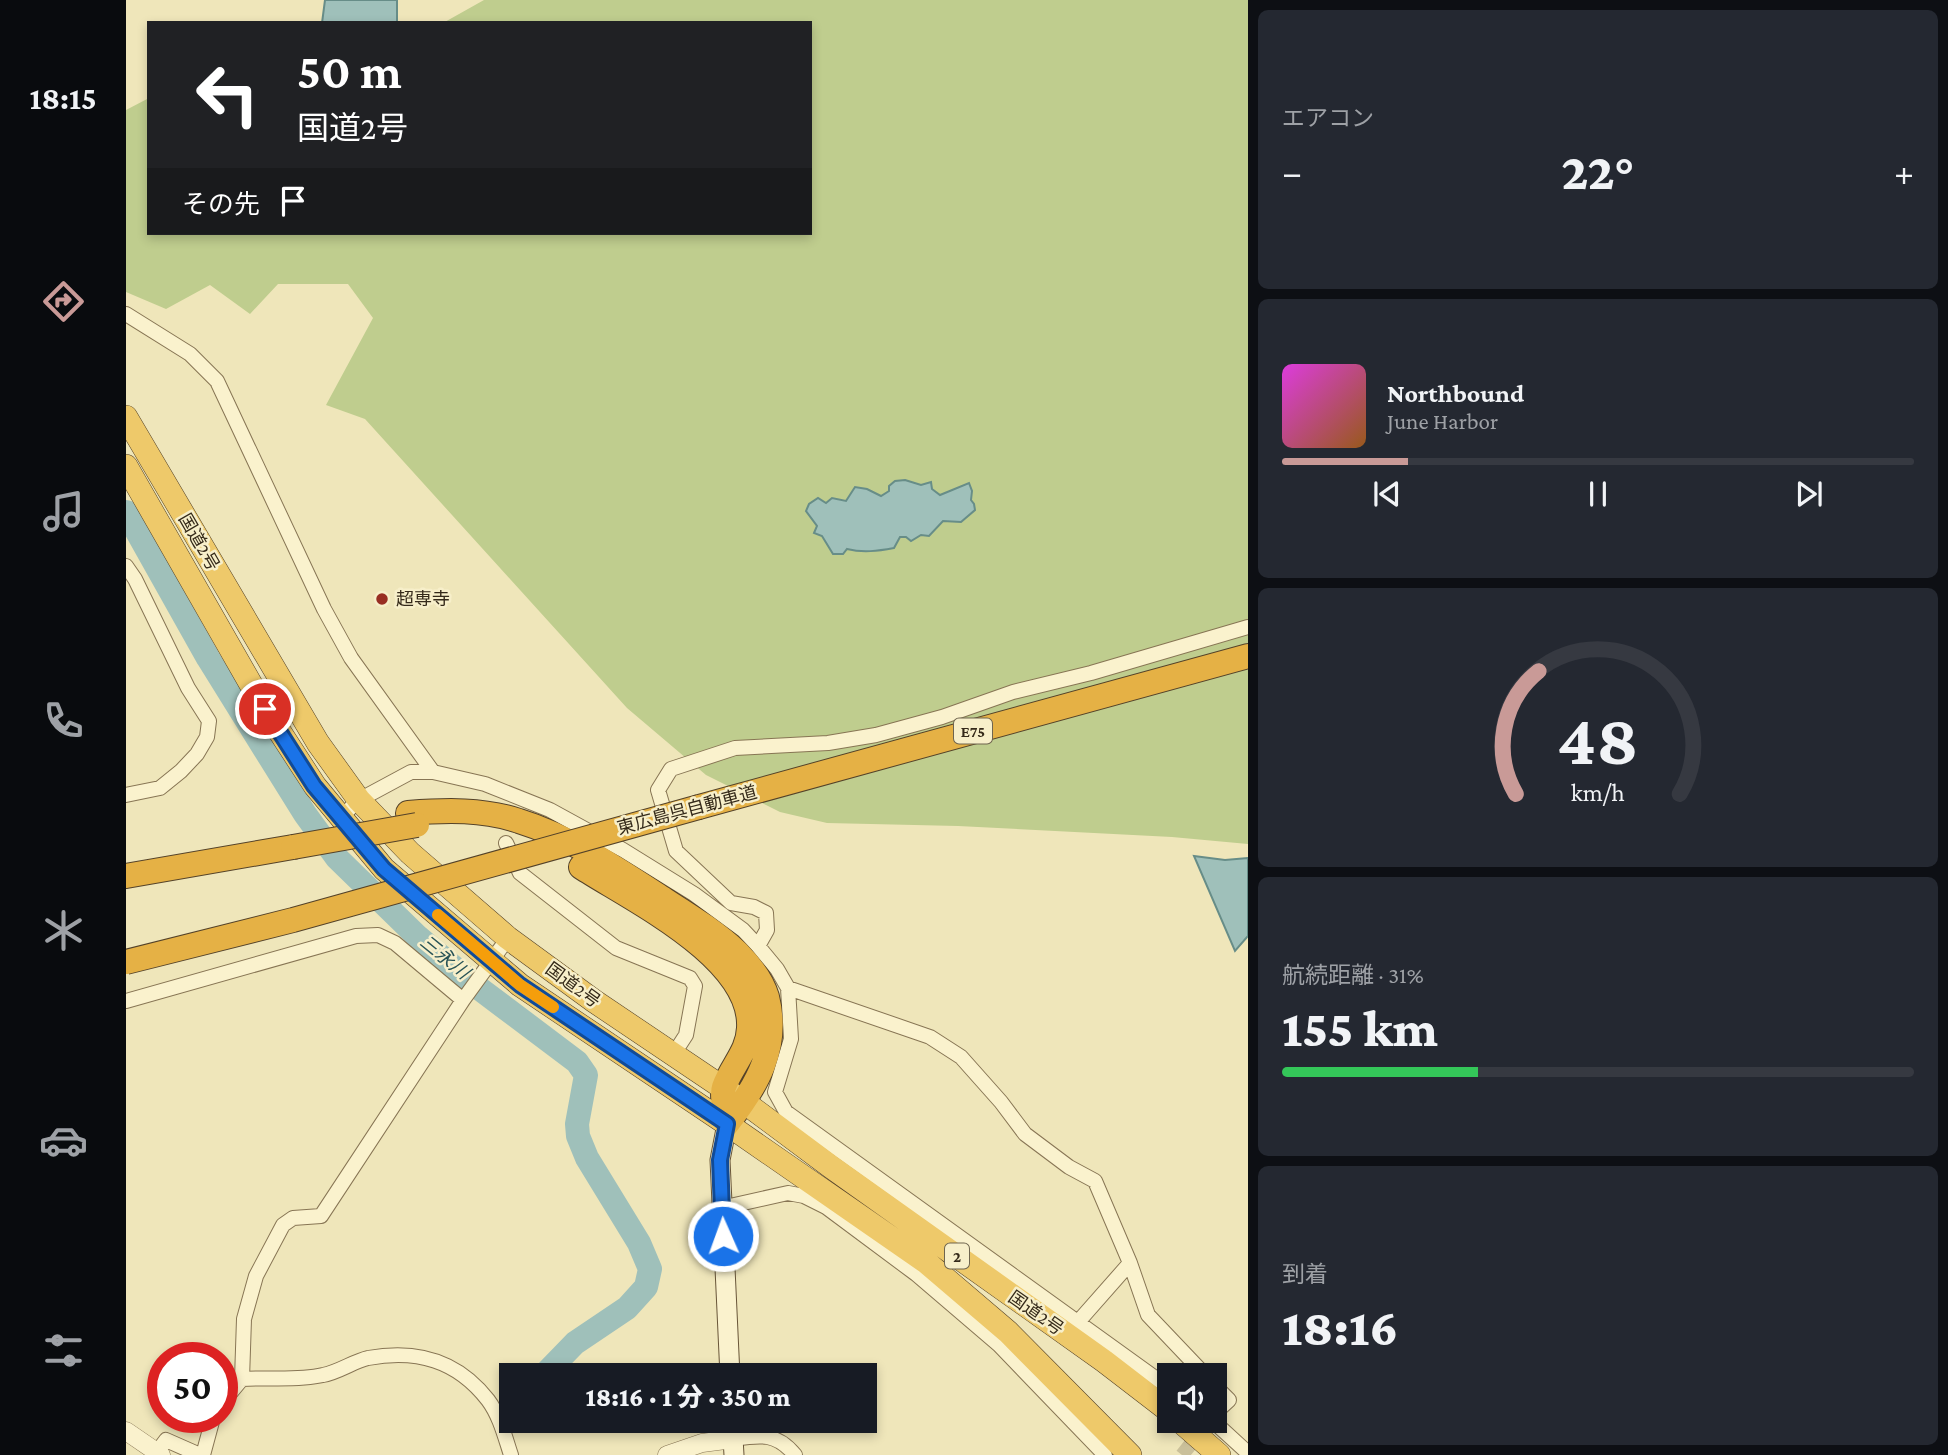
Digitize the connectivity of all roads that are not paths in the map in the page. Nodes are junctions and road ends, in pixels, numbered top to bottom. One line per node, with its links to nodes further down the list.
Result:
1 (126, 314): 7 (street)
2 (126, 417): 10 (highway, 国道2号 / 2)
3 (126, 466): 12 (highway, 国道2号 / 2)
4 (126, 566): 9 (street)
5 (1248, 627): 19 (street)
6 (1248, 656): 21 (highway, 東広島呉自動車道 / E75, bridge)
7 (433, 772): 8 (street); 10 (street)
8 (493, 788): 11 (street); 19 (street)
9 (126, 795)
10 (359, 800): 12 (street); 18 (highway, 国道2号 / 2)
11 (497, 807)
12 (341, 817): 20 (highway, 国道2号 / 2)
13 (413, 819): 14 (highway); 26 (highway); 27 (highway)
14 (289, 840): 16 (highway); 17 (highway)
15 (506, 843): 25 (street)
16 (126, 860)
17 (126, 876)
18 (508, 938): 20 (street); 25 (highway, 国道2号 / 2)
19 (758, 946): 22 (street)
20 (492, 961): 23 (street); 28 (highway, 国道2号 / 2)
21 (126, 962)
22 (788, 988): 29 (street); 31 (street)
23 (463, 1000): 24 (street); 35 (street)
24 (126, 1001)
25 (673, 1055): 26 (highway, 国道2号 / 2)
26 (723, 1088): 27 (highway, 国道2号 / 2); 28 (highway)
27 (744, 1102): 28 (highway); 29 (highway, 国道2号 / 2)
28 (727, 1124): 30 (main road); 51 (highway, 国道2号 / 2)
29 (835, 1159): 32 (street); 38 (highway, 国道2号 / 2)
30 (722, 1208): 33 (main road); 50 (street)
31 (1130, 1263): 32 (street); 34 (street)
32 (1078, 1322): 36 (street)
33 (729, 1363)
34 (1194, 1363)
35 (242, 1379): 37 (street); 47 (street)
36 (1157, 1379)
37 (238, 1384)
38 (1157, 1402)
39 (126, 1431): 45 (street)
40 (1227, 1431): 44 (street)
41 (208, 1433): 46 (street)
42 (1194, 1433): 52 (highway)
43 (733, 1438): 48 (street); 49 (street)
44 (1248, 1453)
45 (159, 1454): 46 (street)
46 (201, 1455)
47 (511, 1455)
48 (667, 1455)
49 (795, 1455)
50 (1105, 1455)
51 (1130, 1455)
52 (1219, 1455)

